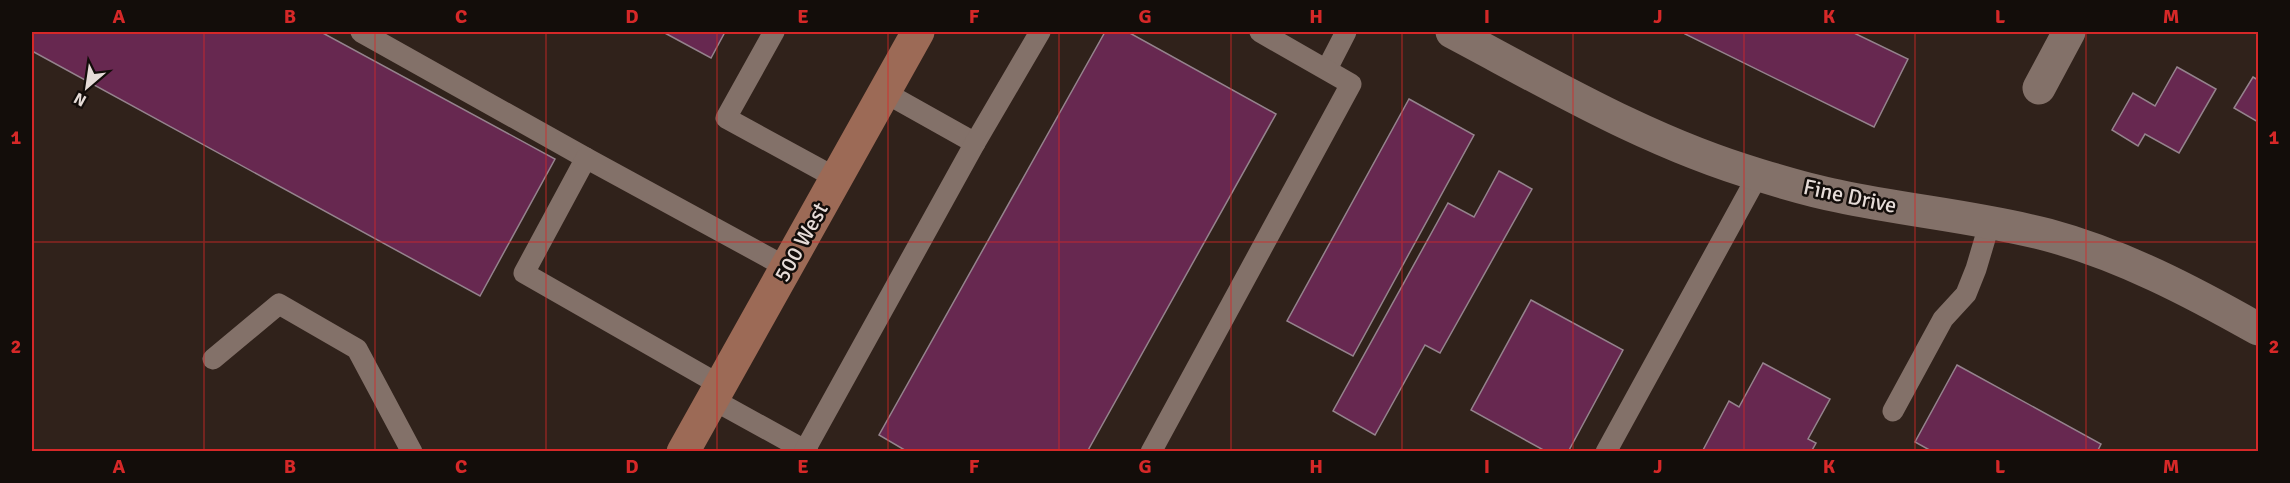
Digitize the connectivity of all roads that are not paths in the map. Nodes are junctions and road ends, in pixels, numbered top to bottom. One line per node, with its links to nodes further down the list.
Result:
1 (361, 32): 13 (lane)
2 (774, 32): 15 (lane)
3 (918, 32): 11 (main road, 500 West)
4 (1040, 32): 12 (lane)
5 (1260, 32): 9 (lane)
6 (1346, 32): 9 (lane)
7 (1452, 32): 14 (street, Fine Drive)
8 (2069, 32): 10 (street)
9 (1327, 69): 25 (lane)
10 (2038, 88)
11 (884, 92): 12 (lane); 15 (main road, 500 West)
12 (975, 143): 22 (lane)
13 (586, 158): 17 (lane); 20 (lane)
14 (1758, 175): 16 (street, Fine Drive); 26 (lane)
15 (836, 178): 17 (main road, 500 West)
16 (1990, 222): 18 (street, Fine Drive); 21 (lane)
17 (786, 267): 20 (main road, 500 West)
18 (2259, 328)
19 (213, 359): 23 (lane)
20 (716, 392): 22 (lane); 24 (main road, 500 West)
21 (1893, 411)
22 (806, 451)
23 (412, 452)
24 (683, 452)
25 (1151, 452)
26 (1606, 452)

